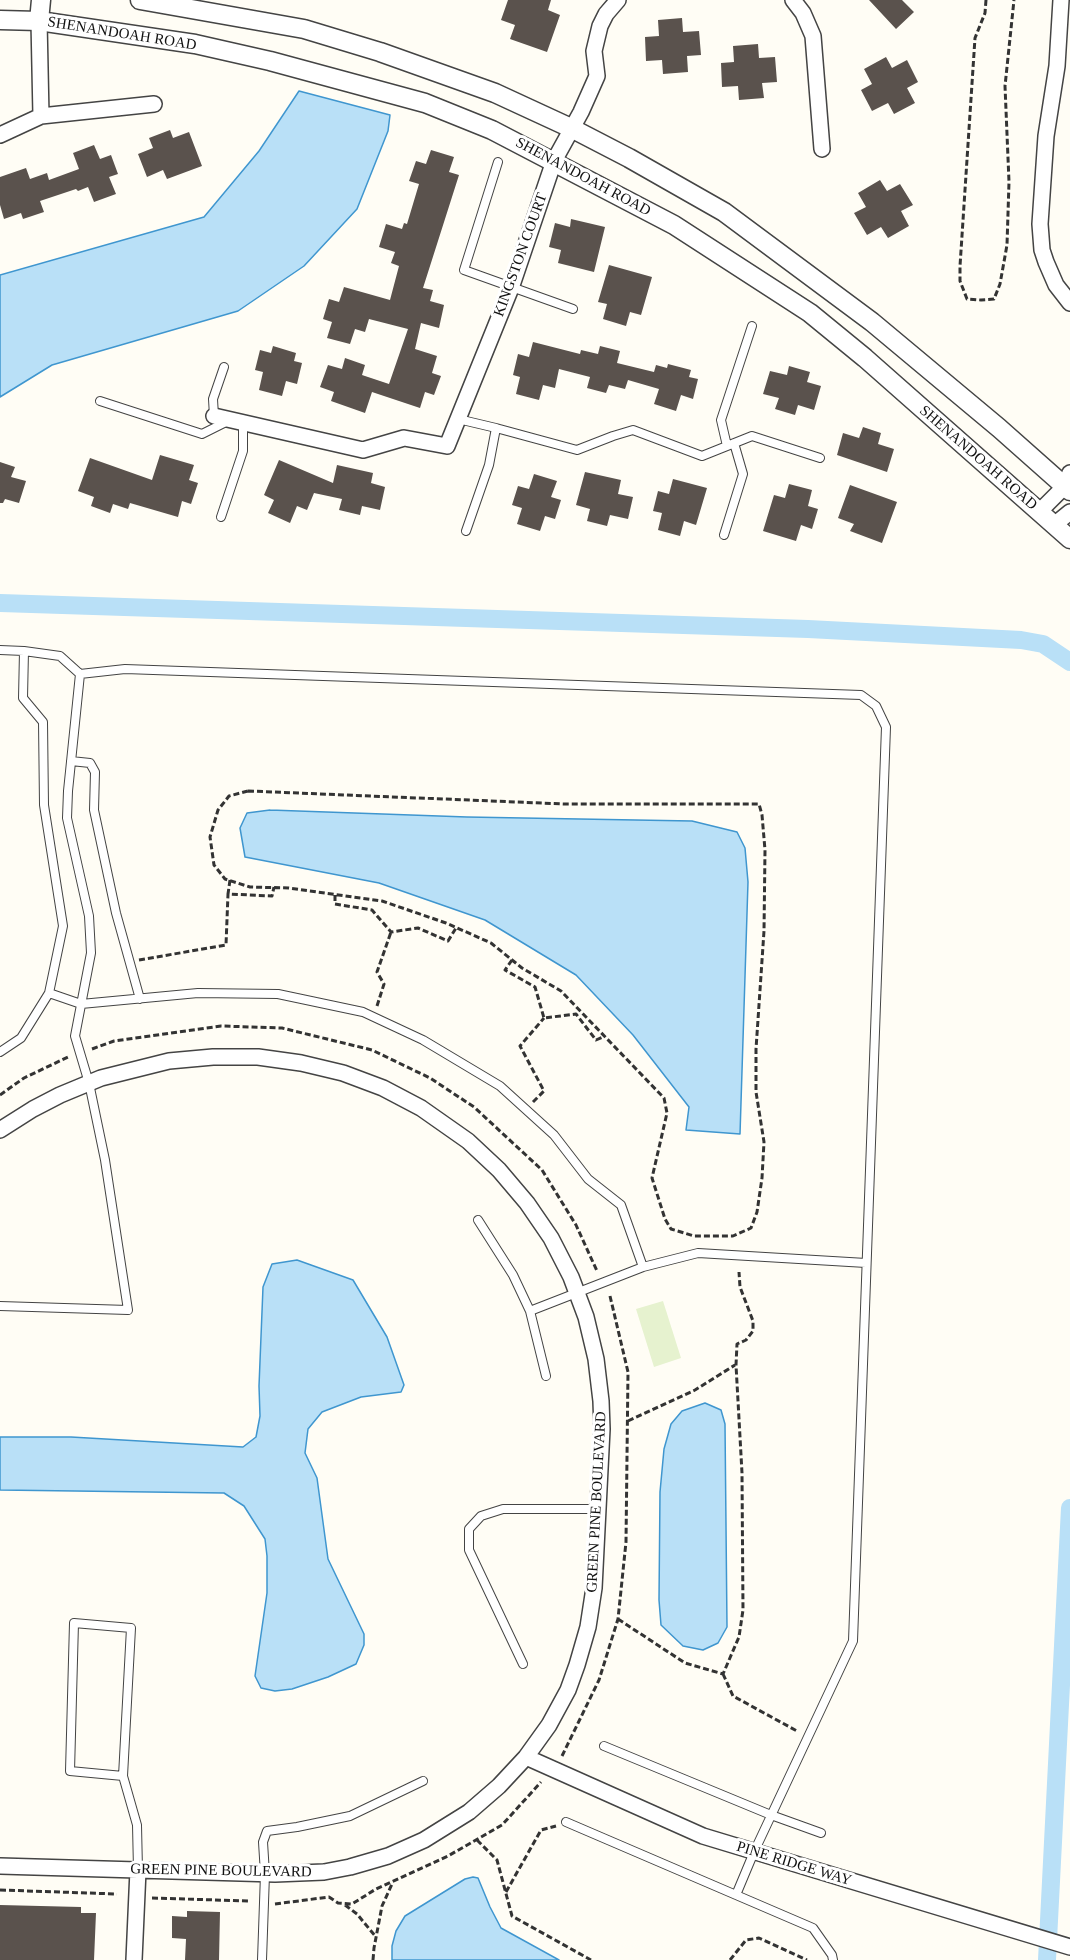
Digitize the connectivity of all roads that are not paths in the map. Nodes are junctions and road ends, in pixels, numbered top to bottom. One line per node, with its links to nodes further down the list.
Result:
1 (41, 0): 7 (street)
2 (140, 0): 10 (street)
3 (618, 0): 10 (street, KINGSTON COURT)
4 (793, 0): 12 (street)
5 (1061, 0): 16 (street)
6 (0, 20): 7 (street, SHENANDOAH ROAD)
7 (39, 21): 9 (street); 13 (street, SHENANDOAH ROAD)
8 (154, 104): 9 (street)
9 (41, 116): 11 (street)
10 (573, 129): 13 (street, KINGSTON COURT); 27 (street)
11 (0, 135)
12 (822, 149)
13 (554, 161): 15 (street, KINGSTON COURT); 28 (street, SHENANDOAH ROAD)
14 (498, 162): 15 (lane)
15 (511, 288): 17 (lane); 22 (street, KINGSTON COURT)
16 (1070, 303)
17 (573, 309)
18 (752, 326): 25 (lane)
19 (224, 367): 21 (lane)
20 (100, 401): 23 (lane)
21 (214, 416): 23 (street)
22 (458, 419): 23 (street, KINGSTON COURT); 24 (lane)
23 (237, 421): 30 (lane)
24 (496, 428): 25 (lane); 32 (lane)
25 (730, 444): 26 (lane); 33 (lane)
26 (820, 458)
27 (1068, 483): 28 (street)
28 (1039, 512): 31 (street, SHENANDOAH ROAD)
29 (1070, 512): 31 (street)
30 (221, 517)
31 (1054, 525): 34 (street, SHENANDOAH ROAD)
32 (466, 531)
33 (724, 535)
34 (1070, 539)
35 (0, 650): 36 (lane)
36 (24, 651): 37 (lane); 39 (lane)
37 (80, 675): 38 (lane); 46 (lane)
38 (71, 761): 40 (lane); 41 (lane)
39 (49, 993): 41 (lane); 42 (lane)
40 (140, 999): 41 (lane); 47 (lane)
41 (81, 1004): 43 (lane)
42 (0, 1052)
43 (89, 1083): 44 (street, GREEN PINE BOULEVARD); 48 (street, GREEN PINE BOULEVARD); 49 (lane)
44 (0, 1130)
45 (478, 1220): 50 (lane)
46 (866, 1263): 47 (lane); 58 (lane)
47 (643, 1267): 48 (lane)
48 (577, 1292): 50 (lane); 52 (street, GREEN PINE BOULEVARD)
49 (0, 1306)
50 (530, 1311): 51 (lane)
51 (546, 1376)
52 (598, 1509): 53 (lane); 55 (street, GREEN PINE BOULEVARD)
53 (523, 1664)
54 (604, 1746): 58 (lane)
55 (526, 1757): 61 (street, PINE RIDGE WAY); 64 (street, GREEN PINE BOULEVARD)
56 (123, 1776): 56 (lane); 63 (lane)
57 (423, 1781): 64 (lane)
58 (771, 1815): 60 (lane); 61 (lane)
59 (566, 1822): 65 (lane)
60 (821, 1833)
61 (754, 1852): 65 (lane); 66 (street, PINE RIDGE WAY)
62 (0, 1866): 63 (street, GREEN PINE BOULEVARD)
63 (138, 1870): 64 (street, GREEN PINE BOULEVARD); 67 (street)
64 (265, 1874): 68 (lane)
65 (736, 1895): 69 (lane)
66 (1070, 1947)
67 (134, 1960)
68 (262, 1960)
69 (833, 1960)

